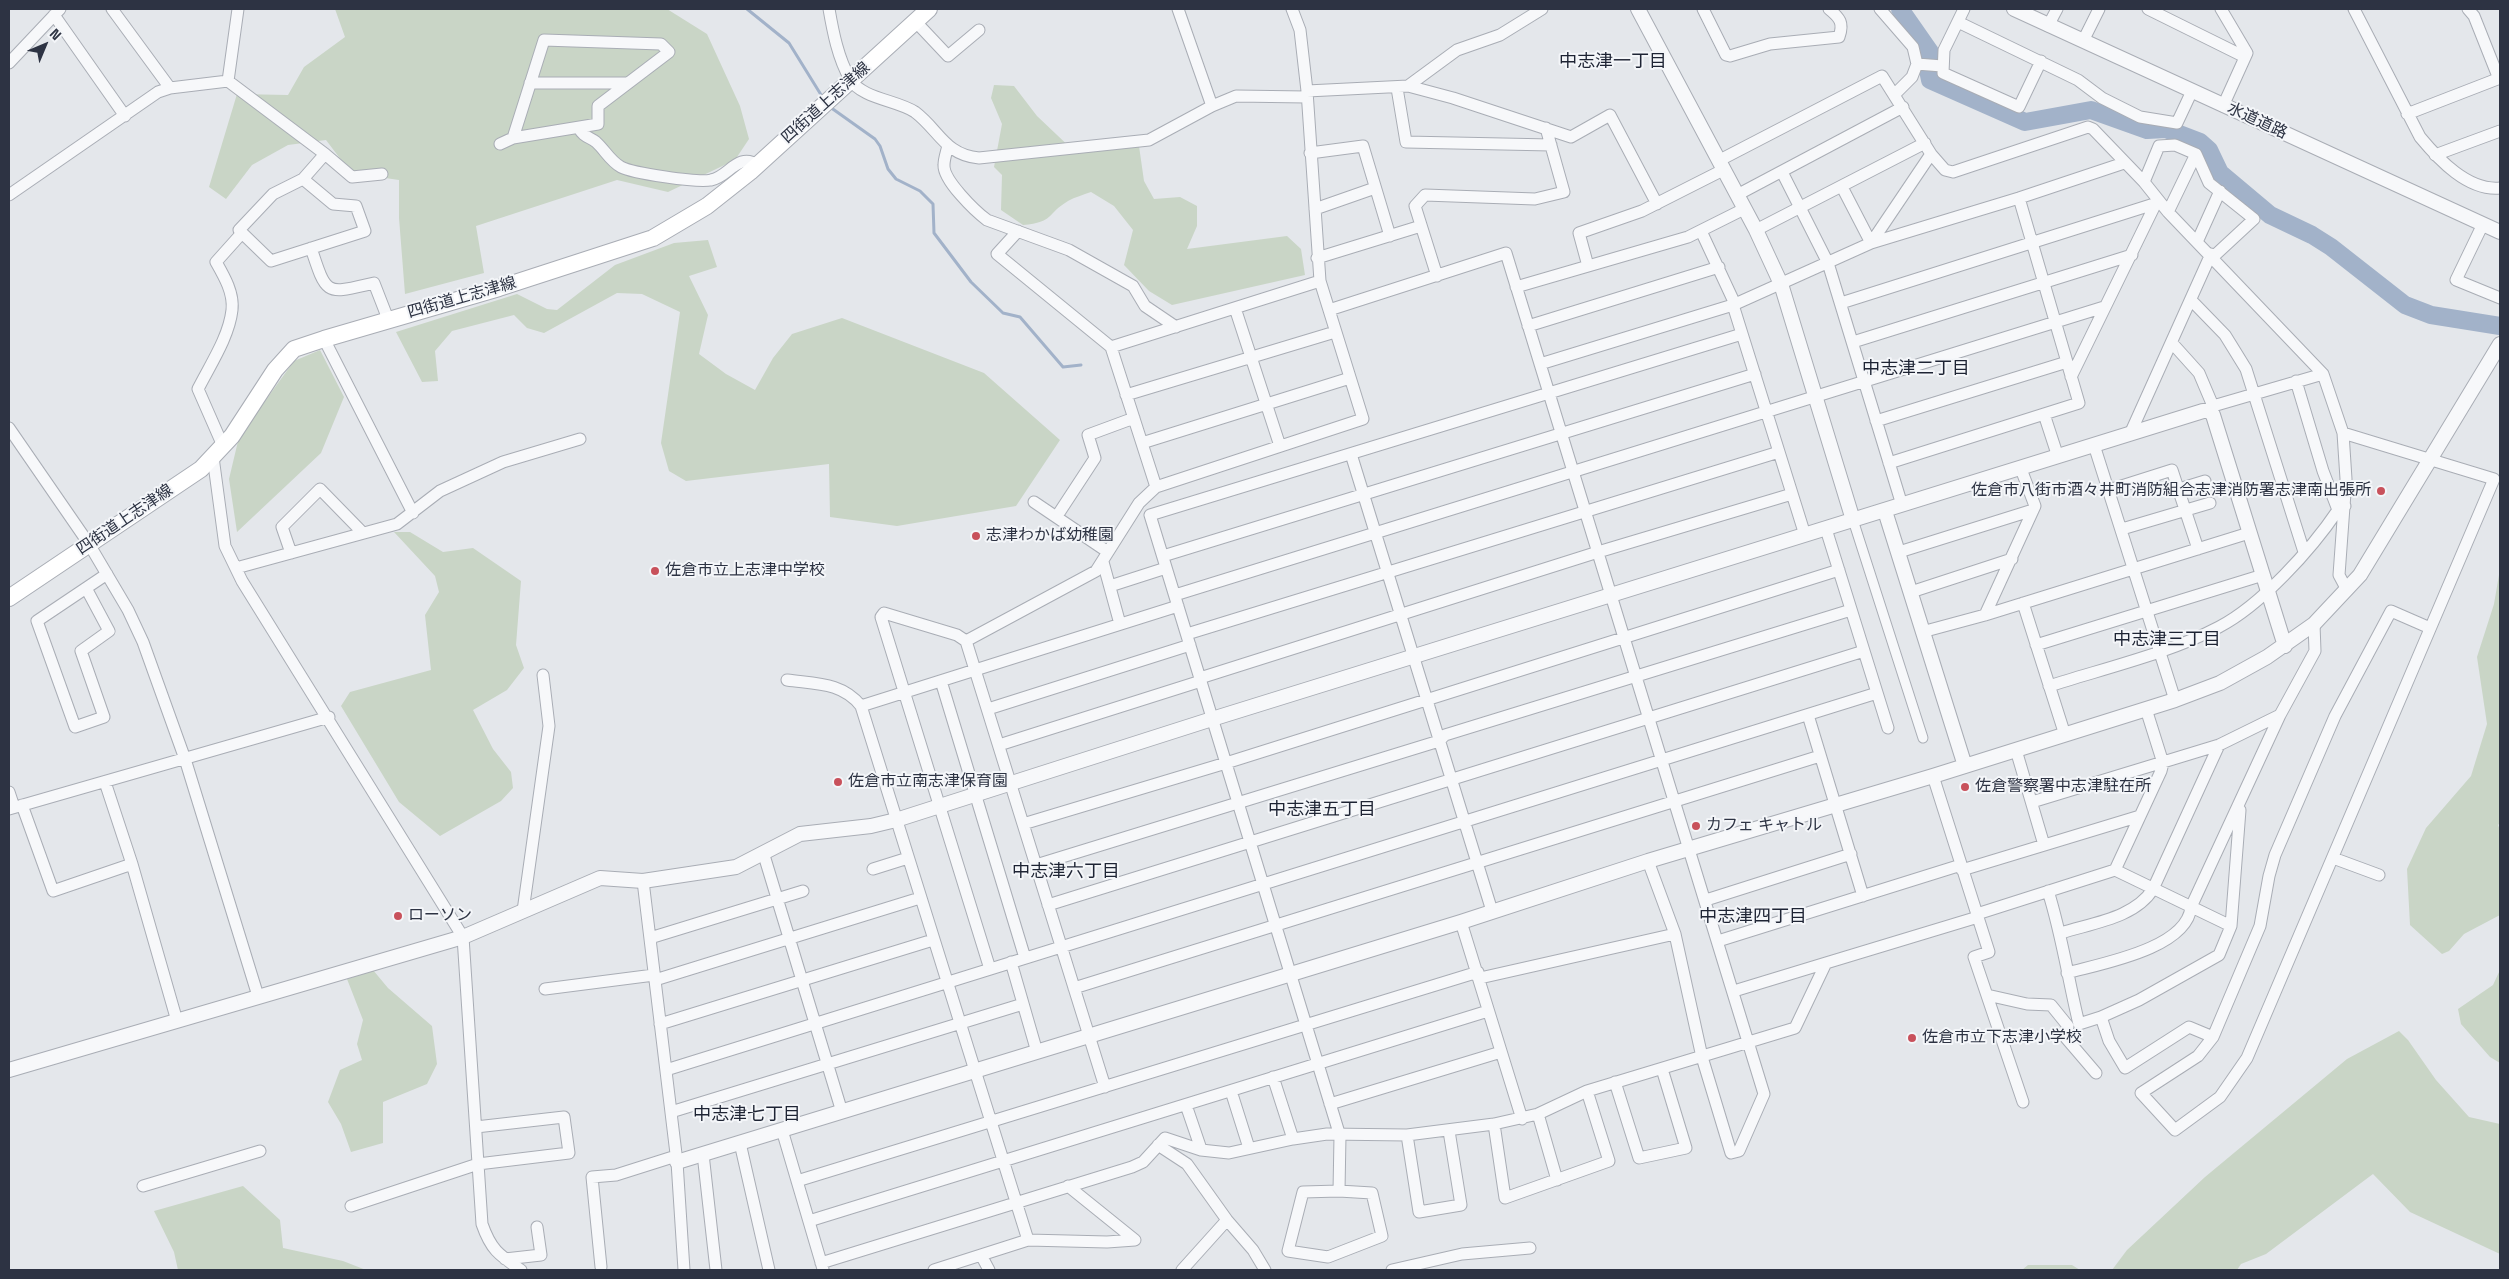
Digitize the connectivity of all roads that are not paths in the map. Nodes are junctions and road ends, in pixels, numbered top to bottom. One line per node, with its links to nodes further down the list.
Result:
1 (112, 9): 37 (street)
2 (238, 9): 33 (street)
3 (829, 9): 32 (street)
4 (929, 9): 21 (main road, 四街道上志津線)
5 (1178, 9): 41 (street)
6 (1292, 9): 39 (street)
7 (1542, 9): 36 (street)
8 (1638, 9): 60 (street)
9 (1704, 9): 10 (street)
10 (1829, 9)
11 (1880, 9): 29 (street)
12 (1964, 9): 22 (street)
13 (2014, 9): 23 (street, 水道道路)
14 (2057, 9): 23 (street)
15 (2099, 9): 25 (street)
16 (2148, 9): 26 (street)
17 (2221, 9): 26 (street)
18 (2354, 9): 44 (street)
19 (2468, 9): 31 (street)
20 (57, 12): 28 (street); 45 (street)
21 (915, 21): 24 (street); 32 (main road, 四街道上志津線)
22 (1958, 22): 27 (street); 30 (street)
23 (2048, 26): 25 (street, 水道道路)
24 (979, 30)
25 (2083, 41): 38 (street, 水道道路)
26 (2245, 57): 42 (street)
27 (2040, 61): 30 (street); 38 (street)
28 (9, 63)
29 (1917, 64): 30 (street); 40 (street)
30 (1942, 66)
31 (2500, 78): 44 (street)
32 (851, 80): 51 (street); 59 (main road, 四街道上志津線)
33 (228, 81): 37 (street); 55 (street)
34 (530, 83): 35 (street); 35 (street); 49 (street)
35 (626, 83): 46 (street)
36 (1403, 87): 39 (street); 47 (street); 52 (street)
37 (170, 88): 45 (street)
38 (2192, 91): 42 (street, 水道道路)
39 (1306, 94): 41 (street); 54 (street)
40 (1895, 94): 43 (street); 60 (street)
41 (1212, 106): 51 (street)
42 (2223, 106): 78 (street, 水道道路)
43 (1903, 107): 53 (street); 61 (street)
44 (2407, 114): 57 (street)
45 (124, 116): 69 (street)
46 (579, 128): 49 (street); 59 (street)
47 (1546, 128): 52 (street); 73 (street)
48 (2500, 131): 57 (street)
49 (514, 138): 50 (street)
50 (500, 144)
51 (948, 145): 82 (street)
52 (1551, 146): 79 (street)
53 (1928, 148): 58 (street); 65 (street); 87 (street)
54 (1310, 153): 66 (street); 75 (street)
55 (325, 154): 62 (street); 63 (street)
56 (2196, 154): 64 (street); 68 (street); 77 (street)
57 (2435, 155): 67 (street)
58 (2124, 163): 64 (street); 71 (street)
59 (758, 165): 108 (main road, 四街道上志津線)
60 (1721, 165): 70 (street); 73 (street)
61 (1782, 172): 70 (street); 74 (street)
62 (382, 174)
63 (303, 179): 84 (street); 89 (street)
64 (2144, 182): 72 (street)
65 (1842, 187): 74 (street); 87 (street)
66 (1374, 188): 75 (street); 85 (street)
67 (2500, 188)
68 (2220, 191): 86 (street); 91 (street)
69 (9, 195)
70 (1737, 196): 76 (street)
71 (2019, 198): 87 (street); 88 (street)
72 (2156, 202): 77 (street); 88 (street); 90 (street)
73 (1657, 204): 94 (street)
74 (1800, 208): 81 (street); 93 (street)
75 (1315, 209): 92 (street)
76 (1744, 209): 80 (street); 81 (street)
77 (2168, 212): 86 (street)
78 (2483, 224): 83 (street, 水道道路); 101 (street)
79 (1421, 226): 85 (street); 96 (street)
80 (1701, 230): 94 (street); 95 (street)
81 (1756, 230): 99 (street)
82 (1018, 231): 111 (street); 118 (street)
83 (2500, 232)
84 (242, 233): 89 (street); 146 (street)
85 (1390, 236): 92 (street)
86 (2197, 242): 91 (street)
87 (1871, 243): 93 (street)
88 (2032, 243): 98 (street); 103 (street)
89 (311, 248): 108 (street)
90 (2132, 255): 98 (street); 105 (street)
91 (2212, 256): 102 (street); 123 (street)
92 (1317, 258): 97 (street)
93 (1828, 263): 99 (street); 103 (street)
94 (1588, 266): 100 (street)
95 (1719, 267): 104 (street); 110 (street)
96 (1437, 276): 100 (street); 107 (street)
97 (1320, 282): 106 (street); 107 (street)
98 (2043, 283): 109 (street); 115 (street)
99 (1781, 284): 104 (street); 131 (street)
100 (1516, 287): 110 (street)
101 (2500, 298)
102 (2191, 300): 116 (street); 129 (street)
103 (1841, 303): 115 (street)
104 (1734, 304): 113 (street); 121 (street)
105 (2104, 307): 109 (street); 124 (street)
106 (1234, 308): 111 (street); 119 (street)
107 (1329, 310): 112 (street)
108 (388, 319): 114 (main road, 四街道上志津線)
109 (2055, 323): 120 (street); 127 (street)
110 (1528, 326): 121 (street)
111 (1176, 327): 118 (street)
112 (1335, 332): 119 (street); 125 (street)
113 (1742, 334): 122 (street); 128 (street)
114 (324, 339): 146 (main road, 四街道上志津線); 169 (street)
115 (1853, 342): 127 (street)
116 (2172, 343): 133 (street); 141 (street)
117 (2500, 344): 150 (street)
118 (1111, 347): 130 (street)
119 (1251, 358): 130 (street); 132 (street)
120 (2067, 362): 124 (street); 137 (street)
121 (1540, 364): 128 (street)
122 (1754, 374): 134 (street); 139 (street)
123 (2323, 374): 126 (street); 140 (street)
124 (2071, 377): 135 (street)
125 (1350, 378): 132 (street); 145 (street)
126 (2296, 381): 129 (street); 164 (street)
127 (1865, 382): 131 (street); 137 (street)
128 (1549, 393): 139 (street); 148 (street)
129 (2254, 394): 133 (street); 182 (street)
130 (1126, 395): 136 (street)
131 (1817, 397): 134 (street); 171 (street)
132 (1265, 405): 143 (street); 145 (street)
133 (2211, 409): 141 (street); 175 (street)
134 (1767, 412): 147 (street); 153 (street)
135 (2044, 414): 149 (street); 151 (street)
136 (1134, 418): 143 (street); 170 (street)
137 (1876, 421): 151 (street)
138 (9, 428): 178 (street)
139 (1561, 432): 153 (street); 159 (street)
140 (2343, 433): 150 (street); 164 (street)
141 (2130, 434): 144 (street)
142 (580, 439): 169 (street)
143 (1142, 443): 156 (street)
144 (2094, 445): 149 (street); 158 (street)
145 (1280, 446): 156 (street)
146 (218, 452): 178 (main road, 四街道上志津線); 187 (street)
147 (1779, 452): 160 (street); 167 (street)
148 (1351, 454): 159 (street); 184 (street)
149 (2058, 457): 152 (street)
150 (2431, 460): 154 (street); 196 (street)
151 (1889, 463): 163 (street)
152 (2021, 469): 163 (street); 165 (street)
153 (1574, 473): 167 (street); 176 (street)
154 (2497, 478): 209 (street)
155 (2205, 482): 157 (street)
156 (1156, 487): 185 (street)
157 (2179, 489): 158 (street); 166 (street)
158 (2109, 490): 173 (street)
159 (1364, 494): 176 (street); 184 (street)
160 (1792, 494): 177 (street); 180 (street)
161 (1034, 502): 170 (street)
162 (2210, 503): 166 (street)
163 (1902, 505): 168 (street)
164 (2342, 508): 182 (street); 196 (street)
165 (2033, 510): 181 (street); 186 (street)
166 (2186, 510): 173 (street); 179 (street)
167 (1586, 511): 180 (street); 191 (street)
168 (1885, 511): 171 (street); 181 (street)
169 (413, 513): 174 (street)
170 (1057, 516): 185 (street)
171 (1854, 520): 172 (street); 240 (street)
172 (1826, 529): 177 (street); 190 (street)
173 (2122, 529): 189 (street)
174 (363, 533): 183 (street); 183 (street)
175 (2249, 533): 179 (street); 193 (street)
176 (1376, 534): 191 (street); 201 (street)
177 (1805, 535): 199 (street)
178 (89, 544): 192 (street); 200 (main road, 四街道上志津線)
179 (2198, 549): 189 (street)
180 (1598, 552): 199 (street); 205 (street)
181 (1899, 552): 198 (street)
182 (2304, 552): 197 (street)
183 (291, 553): 187 (street)
184 (1163, 556): 188 (street)
185 (1105, 557): 194 (street); 213 (street)
186 (2012, 559): 198 (street); 206 (street)
187 (236, 568): 235 (street)
188 (1166, 568): 194 (street); 201 (street)
189 (2135, 568): 202 (street); 204 (street)
190 (1839, 570): 203 (street); 211 (street)
191 (1388, 573): 205 (street); 212 (street)
192 (107, 574): 195 (street); 246 (street)
193 (2263, 574): 197 (street); 204 (street)
194 (1110, 586): 207 (street)
195 (86, 588): 195 (street)
196 (2347, 590): 208 (street)
197 (2268, 591): 215 (street); 217 (street)
198 (1911, 592): 210 (street)
199 (1611, 595): 211 (street); 218 (street)
200 (9, 598)
201 (1176, 601): 207 (street); 212 (street)
202 (2023, 603): 206 (street); 214 (street)
203 (1851, 610): 216 (street); 221 (street)
204 (2148, 610): 214 (street); 217 (street)
205 (1401, 615): 218 (street); 223 (street)
206 (1984, 615): 210 (street)
207 (1120, 624): 219 (street)
208 (2314, 624): 215 (street); 234 (street)
209 (2430, 628): 274 (street); 333 (street)
210 (1922, 632): 250 (street)
211 (1624, 636): 221 (street); 228 (street)
212 (1188, 640): 223 (street); 231 (street)
213 (966, 642): 219 (street); 226 (street)
214 (2036, 645): 225 (street)
215 (2285, 646): 229 (street)
216 (1864, 650): 227 (street); 236 (street)
217 (2160, 651): 225 (street); 229 (street)
218 (1414, 657): 228 (street); 237 (street)
219 (975, 670): 224 (street); 231 (street)
220 (544, 675): 294 (street)
221 (1636, 676): 236 (street); 241 (street)
222 (787, 680): 230 (street)
223 (1200, 680): 237 (street); 242 (street)
224 (941, 681): 226 (street); 256 (street)
225 (2049, 686): 239 (street)
226 (904, 692): 230 (street); 262 (street)
227 (1877, 693): 233 (street); 238 (street)
228 (1427, 700): 241 (street); 248 (street)
229 (2175, 700): 232 (street)
230 (861, 706): 265 (street)
231 (988, 709): 242 (street)
232 (2146, 709): 239 (street); 249 (street)
233 (1808, 715): 245 (street); 247 (street)
234 (2280, 716): 243 (street); 259 (street)
235 (329, 718): 246 (street); 302 (street)
236 (1650, 718): 247 (street); 252 (street)
237 (1212, 719): 248 (street); 254 (street)
238 (1888, 728)
239 (2065, 734): 244 (street)
240 (1923, 738)
241 (1439, 741): 252 (street); 260 (street)
242 (999, 745): 254 (street)
243 (2219, 745): 249 (street); 285 (street)
244 (2016, 750): 250 (street); 258 (street)
245 (1820, 756): 257 (street); 261 (street)
246 (185, 759): 253 (street); 321 (street)
247 (1662, 760): 257 (street); 266 (street)
248 (1226, 763): 260 (street); 267 (street)
249 (2162, 763): 258 (street); 264 (street)
250 (1965, 766): 251 (street)
251 (1933, 776): 261 (street); 279 (street)
252 (1451, 780): 266 (street); 268 (street)
253 (105, 782): 263 (street); 277 (street)
254 (1010, 783): 256 (street); 267 (street)
255 (9, 792): 263 (street)
256 (975, 794): 262 (street); 308 (street)
257 (1675, 801): 270 (street); 275 (street)
258 (2032, 802): 269 (street)
259 (2241, 802): 293 (street); 299 (street)
260 (1238, 804): 268 (street); 278 (street)
261 (1835, 804): 270 (street); 272 (street)
262 (938, 806): 265 (street); 311 (street)
263 (15, 807): 277 (street)
264 (2140, 816): 269 (street); 281 (street)
265 (896, 820): 271 (street); 273 (street)
266 (1464, 821): 275 (street); 284 (street)
267 (1023, 824): 278 (street)
268 (1250, 843): 284 (street); 292 (street)
269 (2044, 845): 279 (street)
270 (1690, 850): 276 (street); 291 (street)
271 (763, 852): 283 (street); 290 (street)
272 (1850, 854): 288 (street); 291 (street)
273 (908, 858): 280 (street); 289 (street)
274 (2333, 858): 282 (street); 333 (street)
275 (1477, 862): 295 (street); 298 (street)
276 (1648, 862): 295 (street); 301 (street)
277 (132, 864): 326 (street)
278 (1036, 866): 292 (street)
279 (1962, 868): 288 (street); 296 (street)
280 (872, 869)
281 (2115, 870): 285 (street); 287 (street)
282 (2379, 875)
283 (643, 881): 294 (street); 303 (street)
284 (1263, 884): 298 (street); 307 (street)
285 (2154, 889): 293 (street); 300 (street)
286 (803, 891): 290 (street)
287 (2048, 891): 296 (street); 300 (street)
288 (1863, 896): 306 (street)
289 (920, 898): 304 (street); 305 (street)
290 (778, 899): 303 (street); 304 (street)
291 (1706, 900): 306 (street)
292 (1048, 905): 307 (street)
293 (2191, 907): 299 (street); 312 (street)
294 (523, 911): 302 (street)
295 (1492, 911): 297 (street)
296 (1977, 916): 310 (street); 322 (street)
297 (1461, 922): 313 (street); 314 (street)
298 (1276, 926): 313 (street); 318 (street)
299 (2231, 926): 325 (street)
300 (2061, 933): 312 (street)
301 (1675, 934): 314 (street); 337 (street)
302 (463, 937): 321 (street); 359 (street)
303 (650, 938): 315 (street)
304 (790, 938): 315 (street); 316 (street)
305 (932, 940): 316 (street); 317 (street)
306 (1718, 941): 320 (street)
307 (1061, 947): 308 (street); 318 (street)
308 (1025, 958): 309 (street)
309 (1011, 962): 311 (street); 323 (street)
310 (1826, 963): 320 (street); 334 (street)
311 (990, 969): 317 (street)
312 (2067, 973): 331 (street)
313 (1290, 974): 330 (street); 332 (street)
314 (1479, 975): 324 (street); 330 (street)
315 (654, 978): 319 (street); 329 (street)
316 (803, 980): 327 (street); 329 (street)
317 (947, 982): 327 (street); 328 (street)
318 (1074, 988): 332 (street)
319 (545, 990)
320 (1734, 991): 334 (street)
321 (258, 996): 326 (street)
322 (1987, 996): 331 (street); 350 (street)
323 (1023, 1004): 328 (street); 335 (street)
324 (1488, 1010): 336 (street); 339 (street)
325 (2101, 1017): 331 (street); 333 (street)
326 (177, 1021): 341 (street)
327 (816, 1023): 338 (street); 342 (street)
328 (959, 1023): 338 (street); 343 (street)
329 (660, 1024): 342 (street)
330 (1306, 1024): 339 (street); 347 (street)
331 (2073, 1025): 344 (street)
332 (1089, 1036): 335 (street); 347 (street)
333 (2213, 1037)
334 (1750, 1042): 337 (street); 337 (street)
335 (1037, 1052): 343 (street)
336 (1501, 1052): 351 (street); 356 (street)
337 (1702, 1057): 340 (street)
338 (828, 1064): 353 (street); 354 (street)
339 (1318, 1064): 345 (street); 351 (street)
340 (1662, 1069): 346 (street); 346 (street)
341 (9, 1070)
342 (666, 1070): 353 (street)
343 (975, 1072): 354 (street); 357 (street)
344 (2096, 1073)
345 (1273, 1077): 349 (street); 364 (street)
346 (1614, 1082): 348 (street)
347 (1105, 1087): 357 (street)
348 (1587, 1090): 355 (street); 374 (street)
349 (1231, 1091): 352 (street); 367 (street)
350 (2023, 1102)
351 (1330, 1104): 363 (street)
352 (1186, 1105): 368 (street); 372 (street)
353 (671, 1112): 371 (street)
354 (842, 1112): 360 (street)
355 (1538, 1114): 356 (street); 374 (street)
356 (1522, 1119): 358 (street)
357 (991, 1122): 372 (street); 375 (street)
358 (1494, 1124): 361 (street); 374 (street)
359 (476, 1127): 373 (street); 373 (street)
360 (782, 1130): 365 (street); 375 (street)
361 (1449, 1131): 362 (street); 362 (street)
362 (1407, 1135): 363 (street)
363 (1340, 1136): 364 (street); 378 (street)
364 (1293, 1139): 367 (street)
365 (740, 1143): 370 (street); 393 (street)
366 (1158, 1145): 368 (street); 377 (street); 381 (street)
367 (1249, 1148): 368 (street)
368 (1202, 1149)
369 (260, 1151): 376 (street)
370 (703, 1154): 371 (street); 392 (street)
371 (676, 1159): 388 (street); 391 (street)
372 (1003, 1162): 379 (street); 382 (street)
373 (478, 1164): 380 (street); 387 (street)
374 (1557, 1180)
375 (797, 1182): 382 (street)
376 (143, 1186)
377 (1068, 1186): 379 (street); 384 (street)
378 (1339, 1191): 378 (street)
379 (1015, 1203): 384 (street); 389 (street)
380 (351, 1206)
381 (1227, 1220): 396 (street); 397 (street)
382 (809, 1221): 389 (street)
383 (537, 1227): 387 (street)
384 (1028, 1240): 386 (street)
385 (1530, 1248): 398 (street)
386 (981, 1255): 394 (street); 395 (street)
387 (505, 1259): 390 (street)
388 (601, 1267)
389 (823, 1267)
390 (521, 1270)
391 (684, 1270)
392 (716, 1270)
393 (768, 1270)
394 (934, 1270)
395 (989, 1270)
396 (1182, 1270)
397 (1264, 1270)
398 (1392, 1270)

